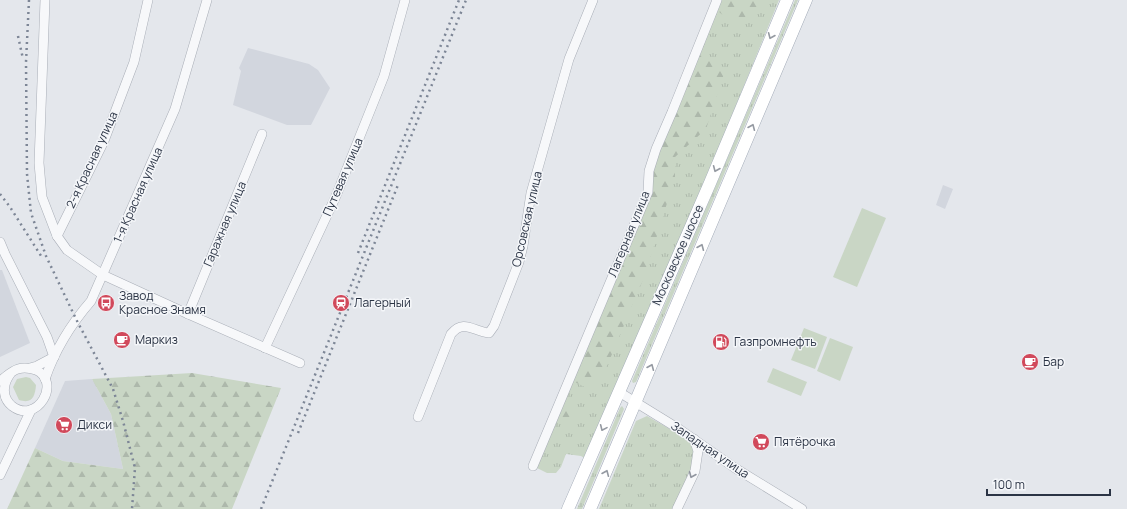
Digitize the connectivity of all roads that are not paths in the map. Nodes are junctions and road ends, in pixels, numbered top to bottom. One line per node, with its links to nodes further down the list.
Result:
1 (46, 0): 10 (street)
2 (148, 0): 10 (street, 2-я Красная улица)
3 (206, 0): 12 (street, 1-я Красная улица)
4 (405, 0): 14 (street, Путевая улица)
5 (593, 0): 26 (street, Орсовская улица)
6 (717, 0): 29 (street, Лагерная улица)
7 (786, 0): 22 (main road, Московское шоссе, one-way to 22)
8 (806, 0): 23 (main road, Московское шоссе, one-way to 8)
9 (262, 134): 13 (street, Гаражная улица)
10 (56, 236): 12 (street)
11 (0, 242): 15 (street)
12 (103, 275): 13 (street); 15 (street, 1-я Красная улица)
13 (188, 314): 14 (street)
14 (265, 348): 16 (street)
15 (54, 357): 17 (street); 19 (street, 1-я Красная улица)
16 (300, 362)
17 (30, 368): 18 (street); 19 (street)
18 (11, 373): 20 (street); 21 (street)
19 (45, 378): 25 (street)
20 (0, 381)
21 (2, 392): 24 (street)
22 (618, 392): 23 (street, Западная улица); 31 (main road, Московское шоссе, one-way to 31)
23 (636, 403): 28 (street, Западная улица); 32 (main road, Московское шоссе, one-way to 23)
24 (17, 409): 25 (street); 27 (street)
25 (31, 410): 27 (street)
26 (418, 417)
27 (22, 430): 30 (street)
28 (694, 440): 33 (street, one-way to 33); 34 (street, Западная улица)
29 (533, 466)
30 (0, 475)
31 (568, 509)
32 (590, 509)
33 (677, 509)
34 (802, 509)

